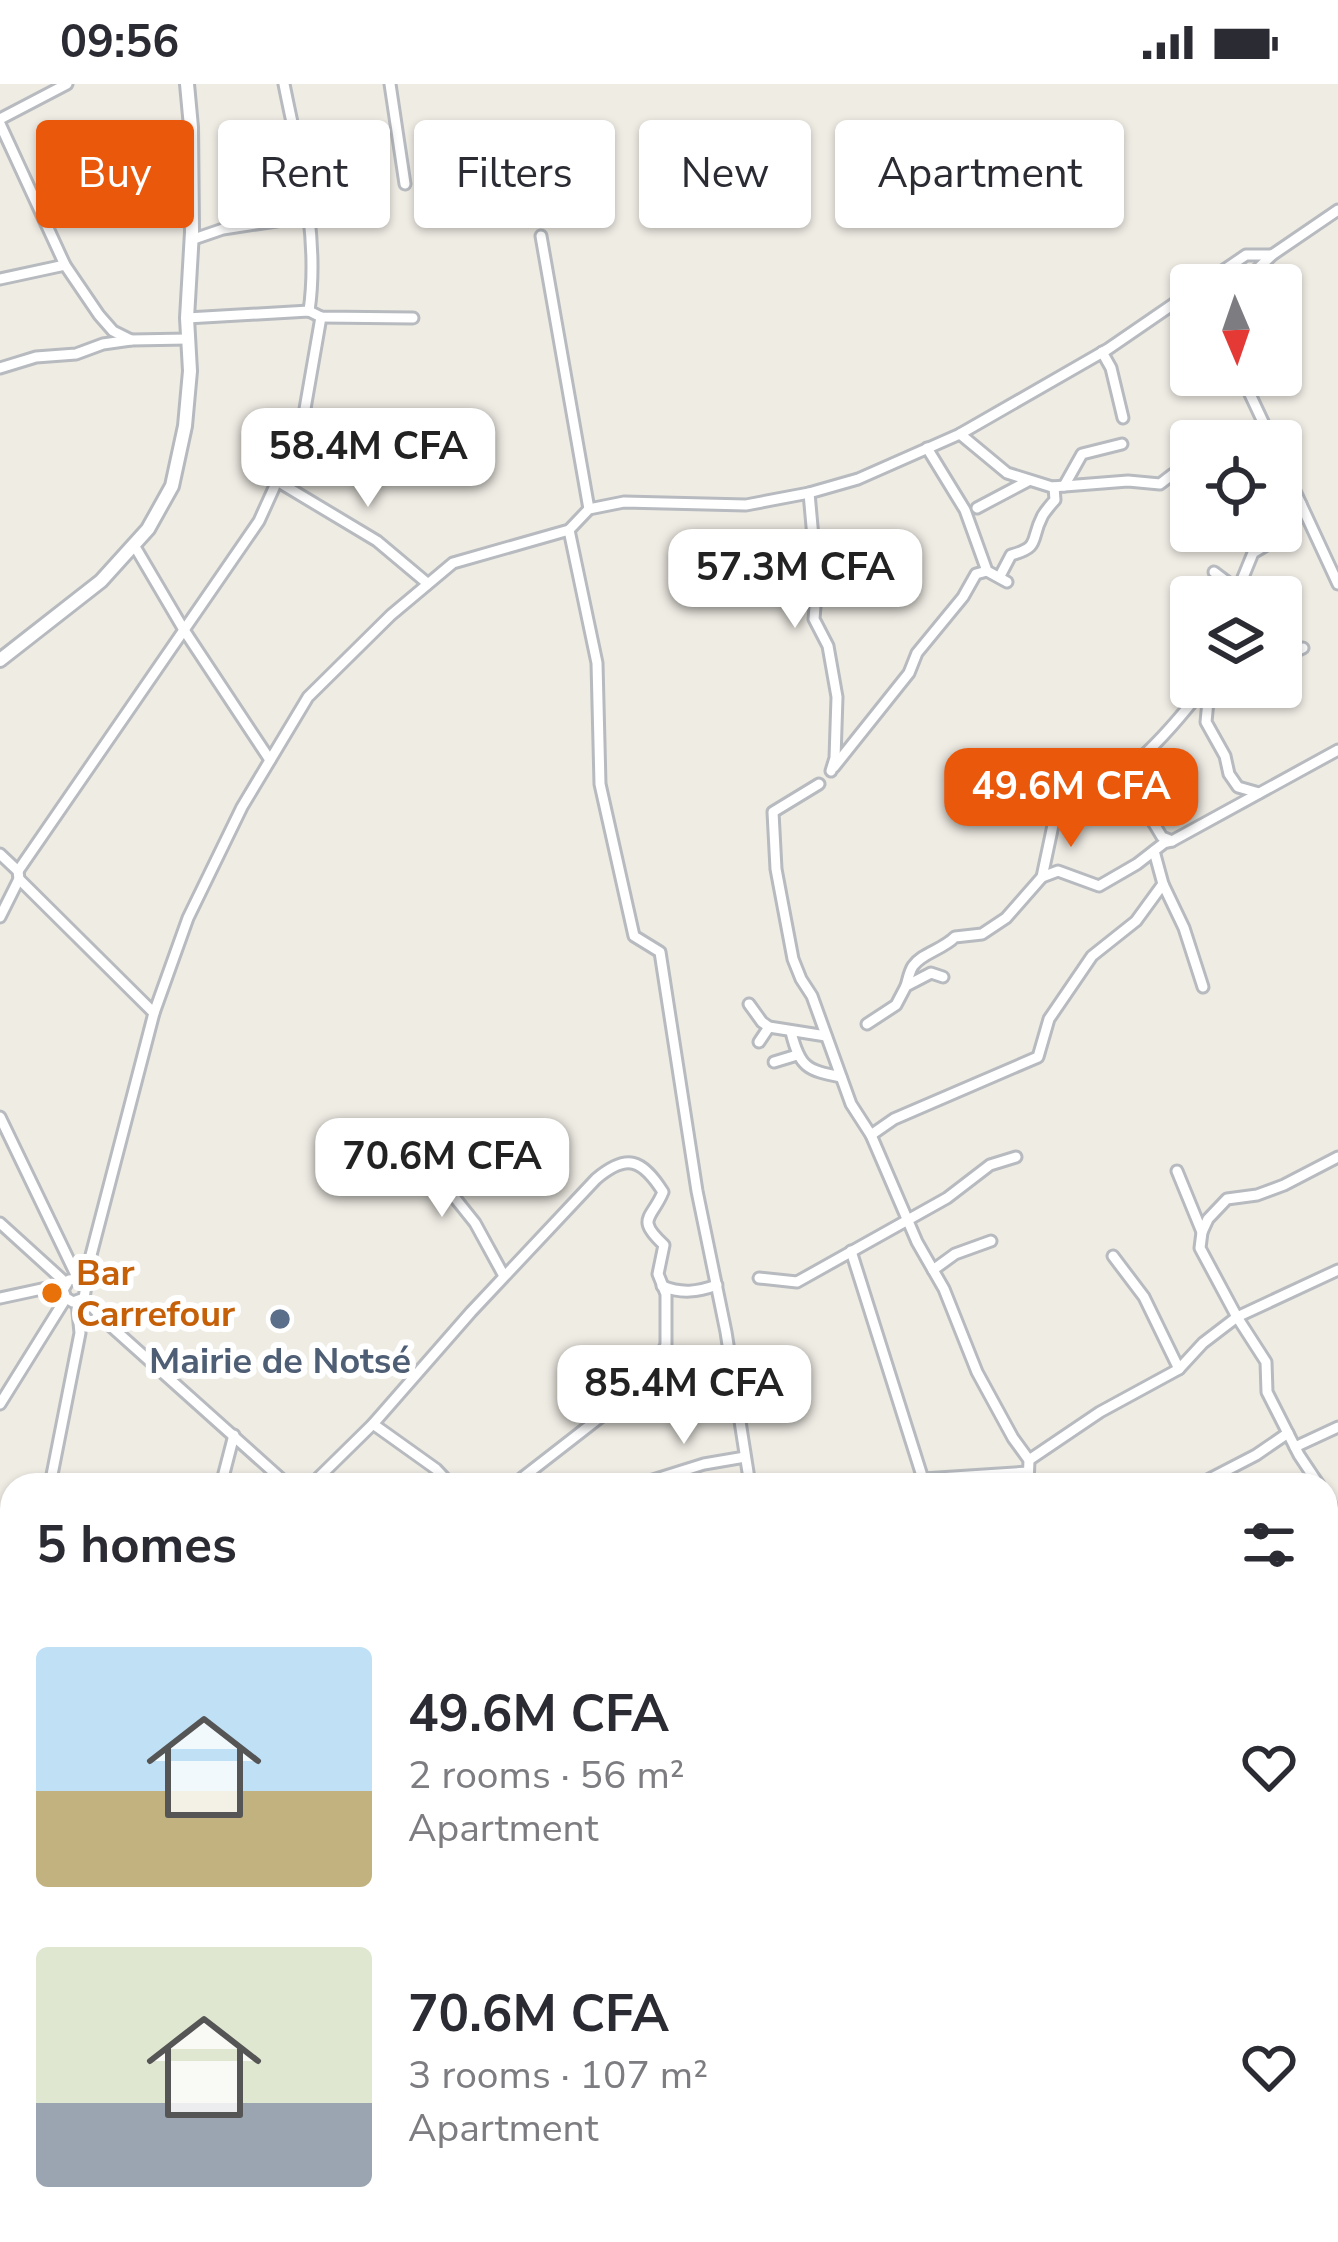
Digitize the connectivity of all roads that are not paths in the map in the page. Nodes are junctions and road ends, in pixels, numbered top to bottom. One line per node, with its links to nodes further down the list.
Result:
1 (67, 84): 7 (street)
2 (187, 84): 5 (street)
3 (284, 84): 6 (street)
4 (389, 84): 8 (street)
5 (190, 120)
6 (291, 120)
7 (0, 122): 9 (street)
8 (405, 184)
9 (36, 200)
10 (1338, 210): 17 (street)
11 (49, 228): 20 (street)
12 (191, 228): 16 (street)
13 (230, 228): 16 (street)
14 (311, 228): 23 (street)
15 (541, 236): 44 (street)
16 (191, 240): 24 (street)
17 (1272, 255): 18 (street); 19 (street)
18 (1233, 264)
19 (1263, 264)
20 (65, 265): 21 (street); 28 (street)
21 (0, 280)
22 (1170, 306): 29 (street)
23 (309, 311): 24 (street); 25 (street)
24 (187, 317): 27 (street)
25 (321, 317): 26 (street); 37 (street)
26 (413, 318)
27 (188, 339): 28 (street); 46 (street)
28 (131, 340): 30 (street)
29 (1102, 352): 31 (street); 32 (street)
30 (0, 368)
31 (1123, 418)
32 (960, 434): 34 (street); 38 (street)
33 (1122, 444): 35 (street)
34 (927, 448): 41 (street); 47 (street)
35 (1072, 466): 39 (street); 40 (street)
36 (1170, 477): 39 (street)
37 (278, 481): 50 (street); 52 (street)
38 (1028, 481): 40 (street); 43 (street)
39 (1086, 484): 40 (street)
40 (1059, 486): 47 (street)
41 (809, 493): 44 (street); 47 (street)
42 (1302, 506): 51 (street)
43 (976, 508)
44 (589, 509): 45 (street)
45 (569, 530): 50 (street); 98 (street)
46 (134, 545): 52 (street); 53 (street)
47 (987, 571)
48 (1214, 572): 49 (street)
49 (1218, 576)
50 (427, 583): 57 (street)
51 (1338, 584)
52 (184, 630): 57 (street); 64 (street)
53 (0, 660)
54 (1187, 708): 65 (street)
55 (1207, 708): 59 (street)
56 (1338, 750): 59 (street)
57 (270, 760): 72 (street)
58 (819, 784): 76 (street)
59 (1259, 793): 61 (street)
60 (1147, 812): 61 (street)
61 (1172, 841): 62 (street)
62 (1154, 851): 65 (street); 66 (street)
63 (0, 854): 64 (street)
64 (19, 875): 67 (street); 72 (street)
65 (1042, 877): 69 (street)
66 (1163, 884): 70 (street); 82 (street)
67 (0, 917)
68 (943, 977): 69 (street)
69 (906, 986): 73 (street)
70 (1203, 987)
71 (749, 1004): 74 (street)
72 (154, 1013): 97 (street)
73 (867, 1024)
74 (770, 1027): 75 (street); 77 (street)
75 (791, 1032): 76 (street); 78 (street)
76 (826, 1036): 80 (street)
77 (759, 1042)
78 (797, 1055): 79 (street); 80 (street)
79 (774, 1062)
80 (841, 1077): 82 (street)
81 (0, 1117): 97 (street)
82 (872, 1135): 87 (street)
83 (392, 1152): 95 (street)
84 (1338, 1156): 89 (street)
85 (1016, 1157): 87 (street)
86 (1178, 1171): 89 (street)
87 (908, 1220): 91 (street); 93 (street)
88 (0, 1223): 97 (street)
89 (1202, 1232): 102 (street)
90 (991, 1240): 93 (street)
91 (851, 1251): 96 (street); 122 (street)
92 (1113, 1256): 104 (street)
93 (933, 1270): 113 (street)
94 (1338, 1270): 102 (street)
95 (504, 1276): 99 (street); 107 (street)
96 (759, 1278)
97 (73, 1282): 100 (street); 101 (street); 101 (street)
98 (717, 1285): 99 (street); 112 (street)
99 (662, 1286): 105 (street)
100 (0, 1298)
101 (76, 1299): 106 (street); 110 (street); 114 (street)
102 (1237, 1317): 104 (street); 109 (street)
103 (610, 1360): 105 (street)
104 (1179, 1369): 113 (street)
105 (643, 1384): 119 (street)
106 (0, 1404)
107 (373, 1424): 117 (street); 118 (street)
108 (1338, 1427): 111 (street)
109 (1288, 1433): 111 (street); 125 (street)
110 (234, 1435): 115 (street); 116 (street)
111 (1295, 1447): 126 (street)
112 (746, 1457): 120 (street); 121 (street)
113 (1029, 1466): 123 (street); 124 (street)
114 (52, 1473)
115 (224, 1473)
116 (276, 1473)
117 (323, 1473)
118 (440, 1473)
119 (528, 1473)
120 (675, 1473)
121 (748, 1473)
122 (922, 1473)
123 (984, 1473)
124 (1029, 1473)
125 (1221, 1473)
126 (1311, 1473)

